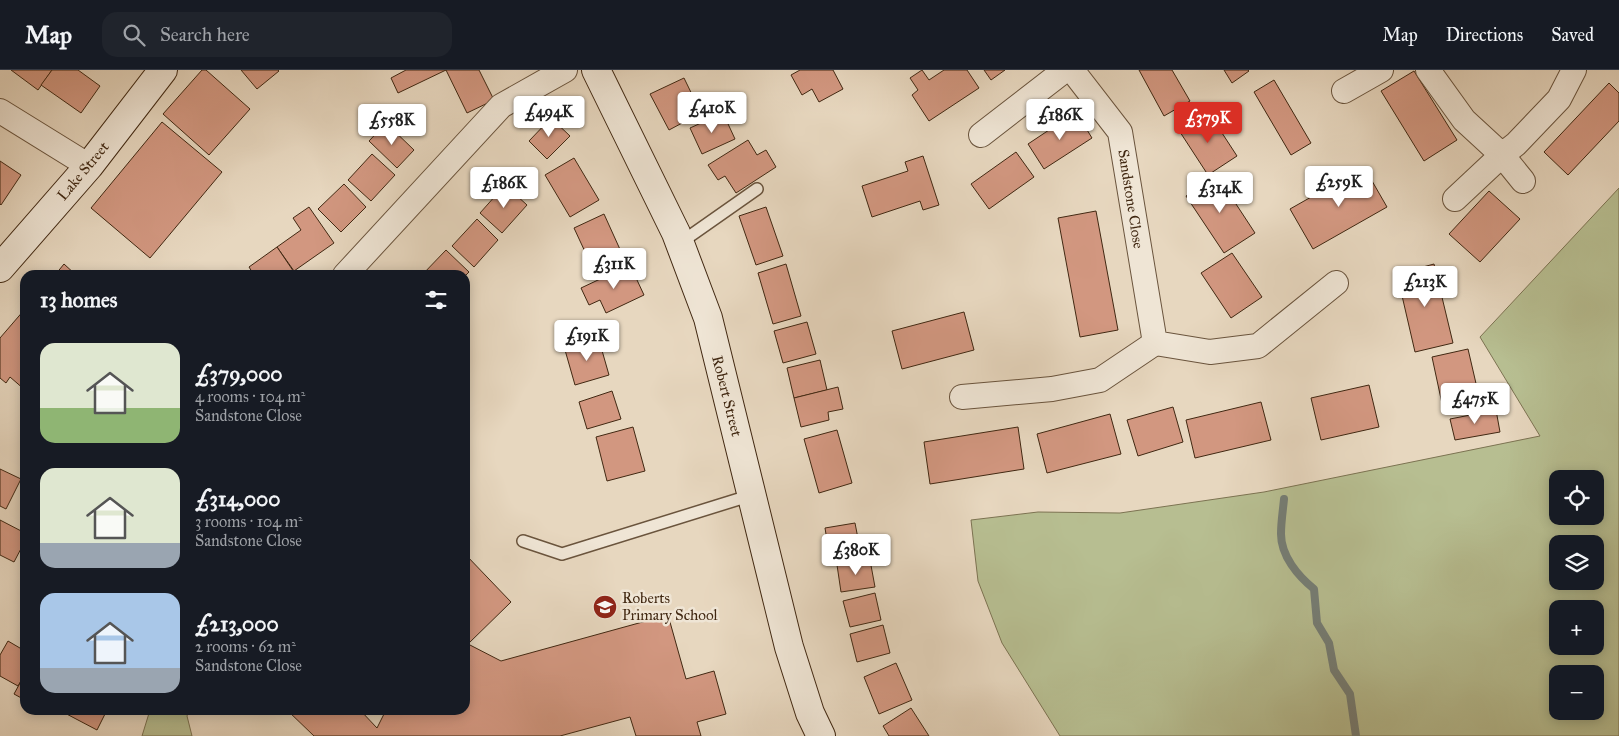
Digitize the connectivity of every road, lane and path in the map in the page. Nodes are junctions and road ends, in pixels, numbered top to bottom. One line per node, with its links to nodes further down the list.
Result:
1 (162, 70): 13 (main road, Lake Street)
2 (565, 70): 19 (street)
3 (596, 70): 17 (main road, Robert Street)
4 (1065, 70): 11 (street)
5 (1072, 70): 21 (street, Sandstone Close)
6 (1382, 70): 9 (street)
7 (1428, 70): 12 (street)
8 (1574, 70): 12 (street)
9 (1344, 91)
10 (0, 111): 13 (street)
11 (981, 135)
12 (1502, 155): 14 (street); 16 (street)
13 (89, 166): 18 (main road, Lake Street)
14 (1523, 181)
15 (757, 189): 17 (lane)
16 (1455, 199)
17 (680, 243): 23 (main road, Robert Street)
18 (0, 268)
19 (350, 270)
20 (1336, 283): 21 (street)
21 (1155, 343): 22 (street)
22 (962, 397)
23 (752, 495): 24 (lane); 25 (main road, Robert Street)
24 (523, 541)
25 (821, 736)

